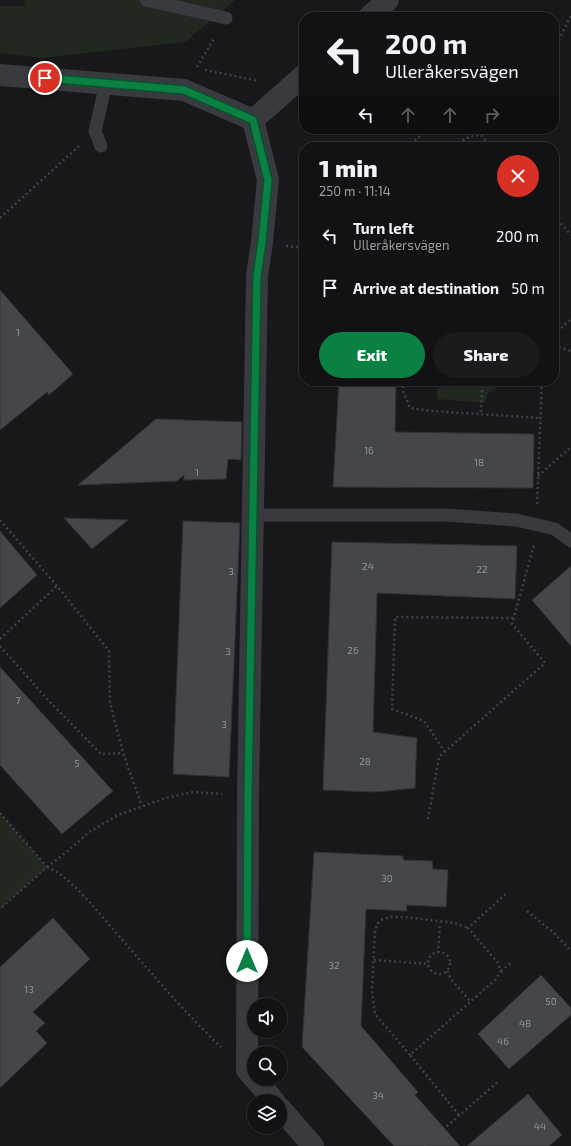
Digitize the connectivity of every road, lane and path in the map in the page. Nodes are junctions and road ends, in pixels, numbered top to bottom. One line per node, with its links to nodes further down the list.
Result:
1 (146, 0): 5 (lane)
2 (388, 0): 3 (street)
3 (375, 12)
4 (571, 16): 6 (path)
5 (226, 18): 9 (path)
6 (559, 39)
7 (0, 75): 10 (street)
8 (299, 79): 11 (street)
9 (261, 82)
10 (106, 83): 11 (street); 12 (lane)
11 (253, 120): 33 (street)
12 (95, 131): 18 (lane); 19 (path)
13 (422, 134): 15 (path)
14 (481, 135): 16 (path); 17 (path)
15 (413, 142)
16 (459, 142)
17 (487, 142)
18 (101, 146)
19 (0, 218)
20 (559, 222): 21 (path)
21 (571, 235)
22 (571, 319): 23 (path)
23 (559, 330)
24 (559, 347): 25 (path)
25 (571, 351)
26 (403, 386): 29 (path)
27 (482, 386): 29 (path)
28 (542, 386): 30 (path)
29 (481, 414): 30 (path)
30 (540, 418): 32 (path)
31 (571, 446): 32 (path)
32 (538, 477): 35 (path)
33 (253, 515): 35 (lane); 43 (street)
34 (0, 520): 37 (path)
35 (535, 525): 36 (lane); 38 (path)
36 (571, 541)
37 (57, 586): 39 (path); 42 (path)
38 (514, 618): 41 (path); 41 (path)
39 (0, 639)
40 (0, 646): 42 (path)
41 (445, 752): 46 (path)
42 (123, 753): 44 (path)
43 (248, 794): 44 (path); 61 (street)
44 (142, 806): 47 (path)
45 (0, 813): 47 (path)
46 (428, 819)
47 (47, 867): 49 (path); 63 (path)
48 (508, 892): 52 (path)
49 (0, 909)
50 (527, 911): 53 (path)
51 (440, 922): 52 (path); 54 (path); 55 (path)
52 (468, 928): 59 (path)
53 (571, 951)
54 (438, 953): 57 (path); 58 (path)
55 (374, 960): 57 (path); 62 (path)
56 (511, 963): 59 (path)
57 (429, 964): 58 (path)
58 (447, 971): 60 (path)
59 (501, 971): 60 (path)
60 (470, 1001): 62 (path)
61 (252, 1046)
62 (410, 1055): 67 (path)
63 (247, 1071)
64 (498, 1081): 67 (path)
65 (261, 1086): 66 (street)
66 (268, 1094)
67 (459, 1115): 70 (path)
68 (287, 1116): 69 (street)
69 (313, 1146)
70 (424, 1146)

